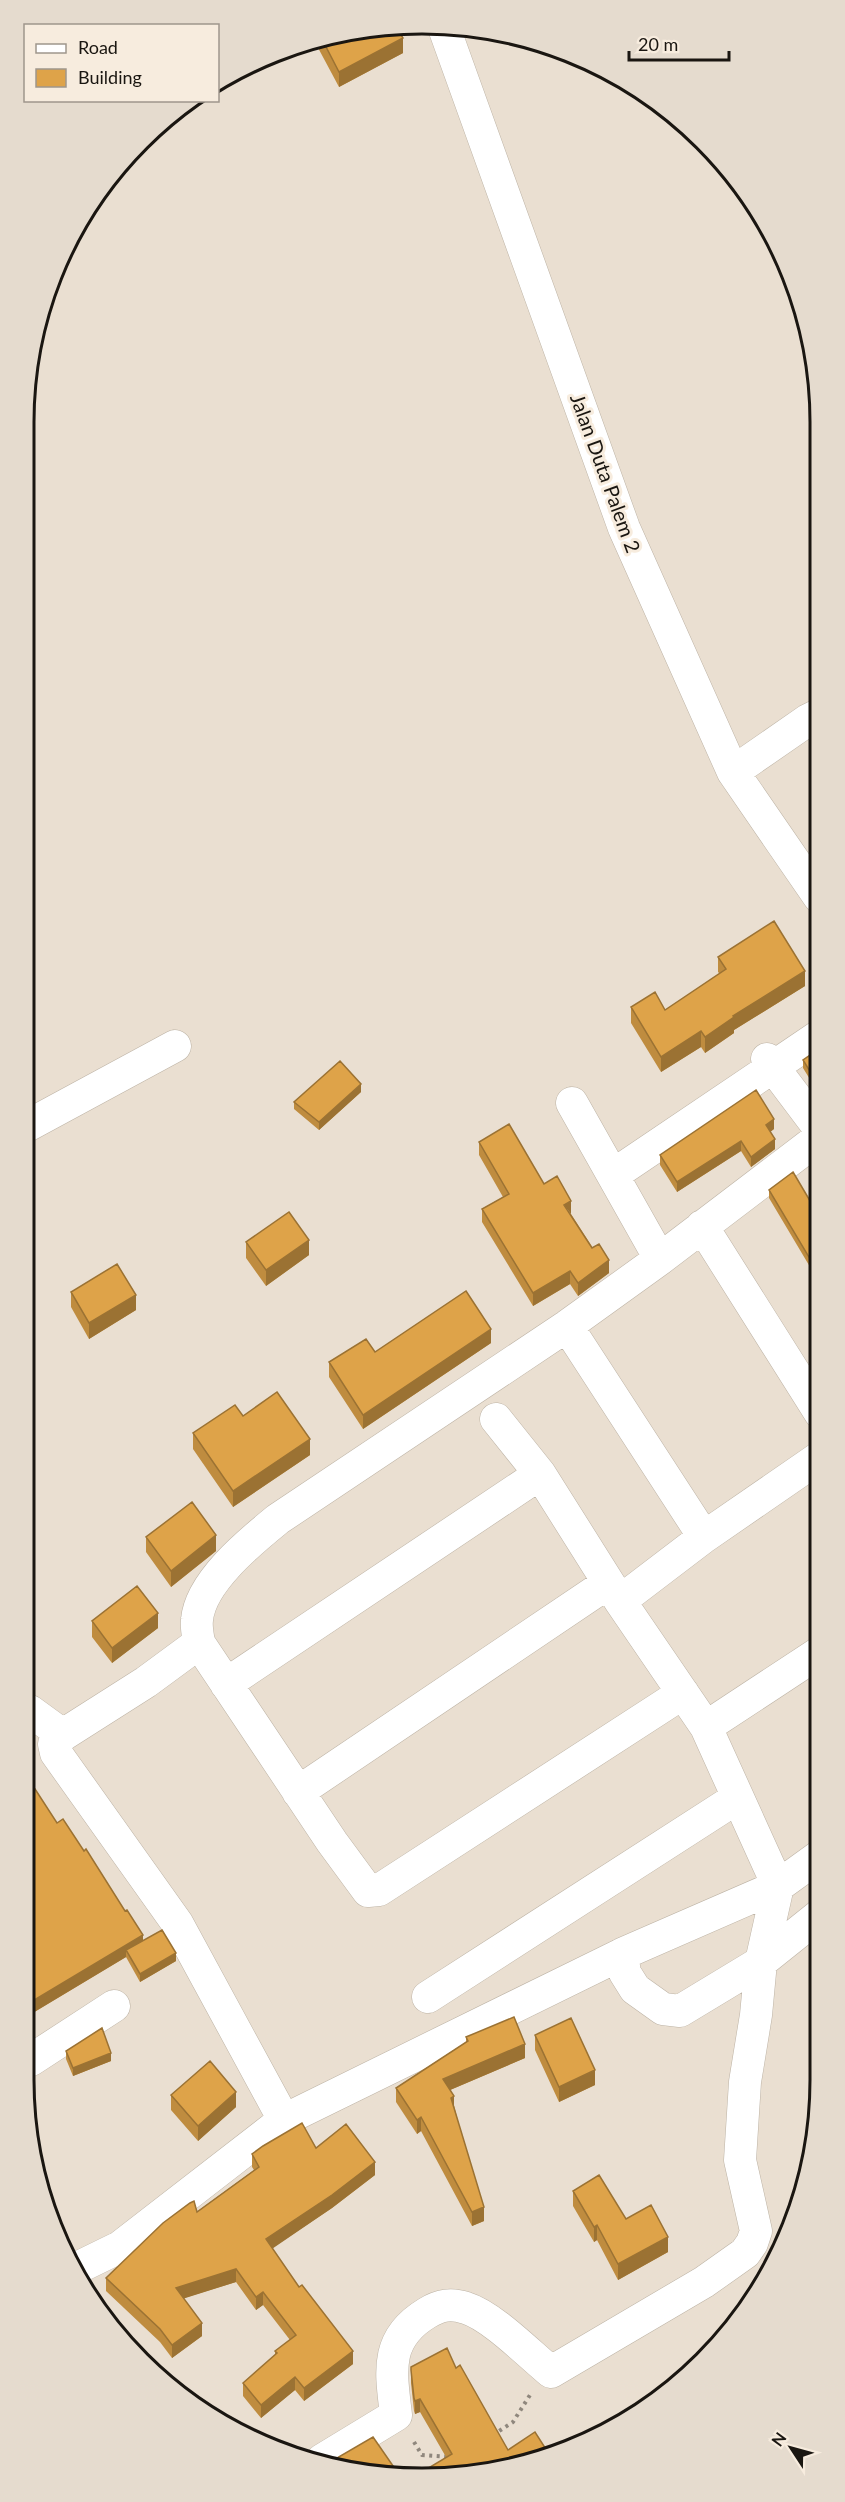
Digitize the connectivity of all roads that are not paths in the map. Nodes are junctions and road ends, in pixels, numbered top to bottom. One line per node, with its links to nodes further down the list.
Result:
1 (447, 35): 3 (street, Jalan Duta Palem 2)
2 (810, 719): 3 (street)
3 (733, 772): 4 (street, Jalan Duta Palem 2)
4 (810, 884)
5 (810, 1041): 7 (street)
6 (175, 1046): 10 (street)
7 (770, 1063): 9 (street); 12 (street)
8 (572, 1103): 12 (street)
9 (810, 1116)
10 (34, 1122)
11 (810, 1145): 13 (street)
12 (613, 1175): 14 (street)
13 (702, 1226): 14 (street); 16 (street)
14 (660, 1259): 15 (street)
15 (567, 1326): 20 (street); 22 (street)
16 (810, 1397)
17 (496, 1419): 19 (street)
18 (810, 1463): 20 (street)
19 (540, 1473): 21 (street); 24 (street)
20 (704, 1537): 21 (street)
21 (614, 1592): 25 (street); 29 (street)
22 (199, 1643): 24 (street); 28 (street)
23 (810, 1659): 27 (street)
24 (226, 1684): 29 (street)
25 (683, 1693): 27 (street); 29 (street)
26 (34, 1714): 28 (street)
27 (706, 1727): 30 (street)
28 (63, 1735): 39 (street)
29 (298, 1792)
30 (737, 1798): 32 (street); 36 (street)
31 (810, 1862): 32 (street)
32 (778, 1886): 34 (street); 35 (street)
33 (810, 1923): 35 (street)
34 (622, 1954): 35 (street); 39 (street)
35 (761, 1962): 41 (street)
36 (428, 1997)
37 (114, 2006): 38 (street)
38 (34, 2058)
39 (284, 2120): 40 (street)
40 (82, 2266)
41 (329, 2456)

